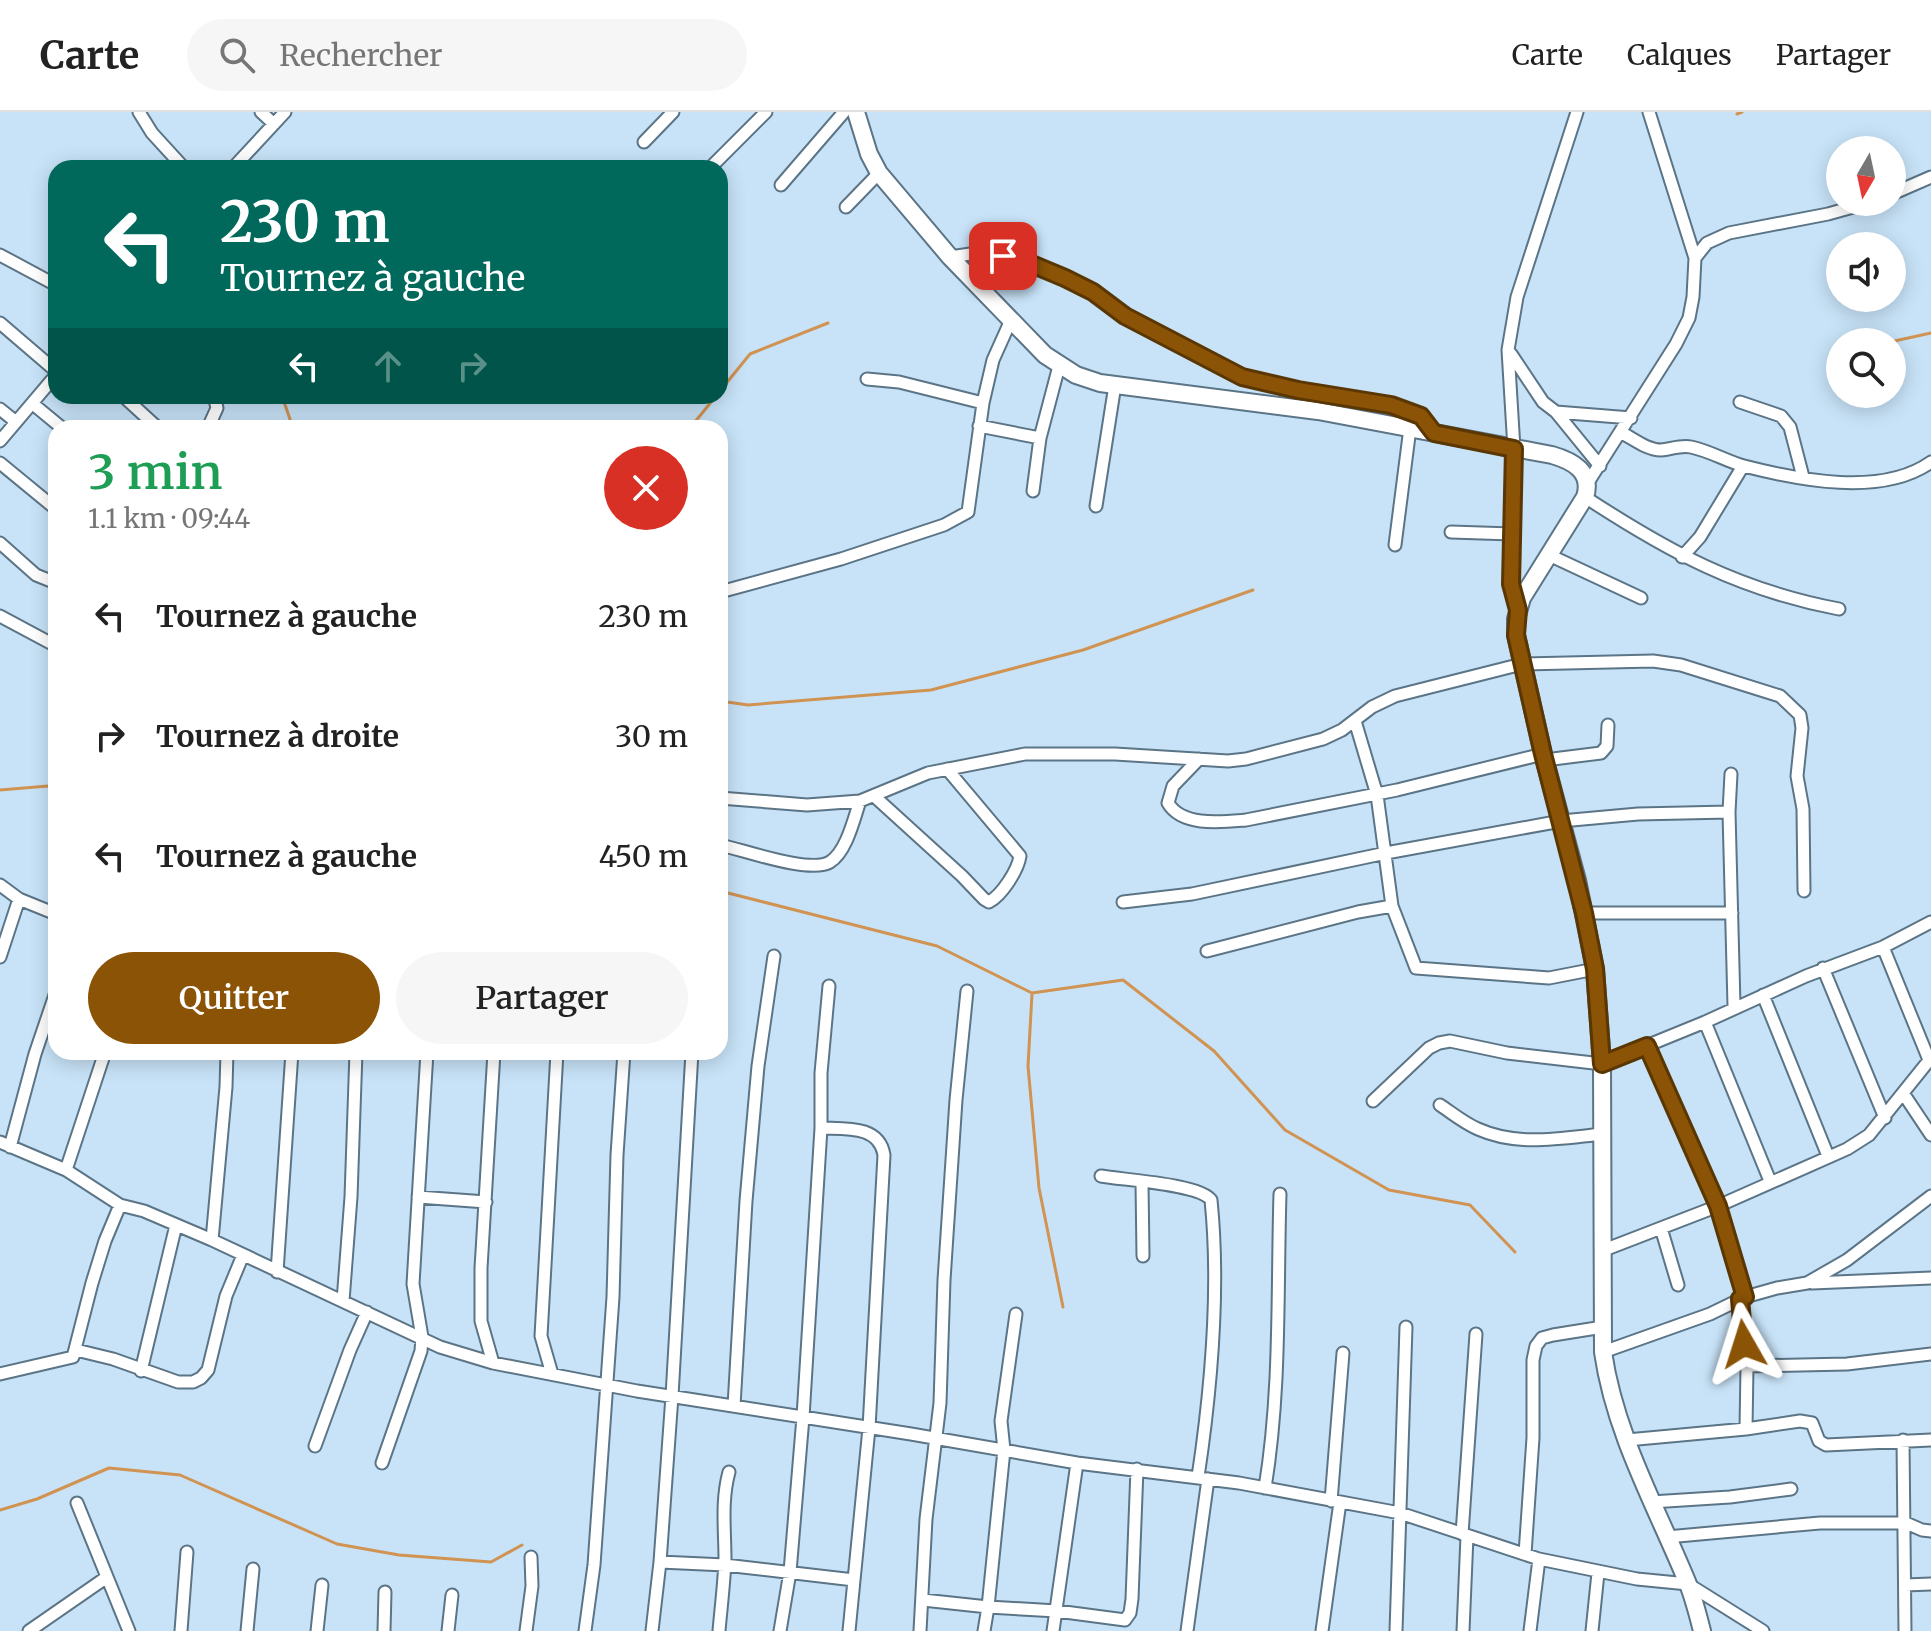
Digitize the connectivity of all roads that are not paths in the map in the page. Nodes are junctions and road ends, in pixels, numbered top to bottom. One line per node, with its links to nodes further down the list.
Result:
1 (139, 112): 12 (street)
2 (261, 112): 10 (street)
3 (285, 112): 10 (street)
4 (673, 112): 11 (street)
5 (766, 112): 14 (street)
6 (844, 112): 17 (street)
7 (856, 112): 15 (street)
8 (1577, 112): 27 (street)
9 (1649, 112): 23 (street)
10 (274, 124): 13 (street)
11 (644, 142)
12 (177, 160)
13 (240, 160)
14 (718, 160)
15 (879, 173): 19 (street); 22 (street)
16 (1931, 177): 18 (street)
17 (781, 185)
18 (1906, 188)
19 (846, 207)
20 (1826, 214): 23 (street)
21 (0, 255): 24 (street)
22 (950, 257): 25 (street); 45 (street)
23 (1695, 258): 39 (street)
24 (48, 281)
25 (1011, 320): 29 (street); 34 (street)
26 (0, 323): 28 (street)
27 (1508, 350): 38 (street); 49 (street)
28 (48, 366)
29 (1059, 366): 32 (street); 47 (street)
30 (867, 379): 34 (street)
31 (48, 384): 35 (street)
32 (1115, 385): 44 (street); 58 (street)
33 (1740, 402): 54 (street)
34 (983, 403): 43 (street)
35 (33, 404): 40 (street); 42 (street)
36 (132, 404): 41 (street)
37 (0, 409): 42 (street)
38 (1556, 412): 39 (street); 52 (street)
39 (1631, 418): 46 (street)
40 (52, 420)
41 (149, 420)
42 (16, 422): 48 (street)
43 (979, 426): 47 (street); 66 (street)
44 (1410, 428): 45 (street); 62 (street)
45 (1434, 433): 49 (street)
46 (1622, 433): 52 (street); 53 (street)
47 (1040, 438): 55 (street)
48 (0, 441)
49 (1514, 449): 56 (street); 60 (street)
50 (1931, 462): 54 (street)
51 (0, 463): 57 (street)
52 (1600, 466): 56 (street)
53 (1743, 466): 54 (street); 64 (street)
54 (1803, 477)
55 (1033, 491)
56 (1586, 491): 63 (street); 64 (street)
57 (48, 502)
58 (1096, 506)
59 (1451, 532): 60 (street)
60 (1512, 534): 69 (street)
61 (0, 543): 65 (street)
62 (1395, 545)
63 (1549, 555): 67 (street); 69 (street)
64 (1682, 557): 68 (street)
65 (48, 580)
66 (728, 590)
67 (1641, 598)
68 (1839, 609)
69 (1518, 610): 72 (street)
70 (0, 616): 71 (street)
71 (48, 642)
72 (1522, 664): 73 (street); 75 (street); 88 (street)
73 (1355, 721): 76 (street); 79 (street)
74 (1608, 725): 75 (street)
75 (1544, 757): 79 (street); 84 (street)
76 (1199, 759): 77 (street); 79 (street)
77 (947, 769): 80 (street); 80 (street)
78 (1731, 774): 83 (street)
79 (1377, 795): 86 (street)
80 (874, 796): 82 (street)
81 (728, 799): 82 (street)
82 (860, 801): 85 (street)
83 (1729, 812): 84 (street); 94 (street)
84 (1561, 821): 86 (street); 93 (street)
85 (728, 847)
86 (1386, 853): 90 (street); 91 (street)
87 (0, 885): 89 (street)
88 (1804, 891)
89 (19, 899): 92 (street); 99 (street)
90 (1123, 902)
91 (1392, 906): 97 (street); 101 (street)
92 (48, 911)
93 (1584, 913): 94 (street); 101 (street)
94 (1732, 913): 105 (street)
95 (1931, 922): 96 (street)
96 (1883, 947): 100 (street); 109 (street)
97 (1207, 951)
98 (774, 956): 168 (street)
99 (0, 957)
100 (1823, 968): 104 (street); 123 (street)
101 (1595, 969): 119 (street)
102 (829, 986): 124 (street)
103 (967, 991): 172 (street)
104 (1763, 995): 105 (street); 128 (street)
105 (1734, 1006): 107 (street)
106 (48, 1016): 127 (street)
107 (1705, 1022): 108 (street); 131 (street)
108 (1647, 1046): 119 (street); 138 (street)
109 (1930, 1059): 120 (street)
110 (102, 1060): 129 (street)
111 (227, 1060): 141 (street)
112 (291, 1060): 145 (street)
113 (356, 1060): 150 (street)
114 (427, 1060): 135 (street)
115 (494, 1060): 136 (street)
116 (557, 1060): 165 (street)
117 (623, 1060): 166 (street)
118 (692, 1060): 167 (street)
119 (1602, 1064): 121 (street); 125 (street)
120 (1903, 1093): 123 (street); 126 (street)
121 (1373, 1101)
122 (1440, 1105): 125 (street)
123 (1885, 1118): 128 (street)
124 (821, 1128): 169 (street); 170 (street)
125 (1603, 1134): 142 (street)
126 (1931, 1135)
127 (5, 1145): 129 (street)
128 (1828, 1156): 131 (street)
129 (66, 1170): 137 (street)
130 (1101, 1176): 132 (street)
131 (1770, 1181): 138 (street)
132 (1142, 1183): 144 (street); 182 (street)
133 (1280, 1194): 183 (street)
134 (1931, 1196): 147 (street)
135 (418, 1197): 136 (street); 156 (street)
136 (486, 1202): 161 (street)
137 (120, 1205): 139 (street); 157 (street)
138 (1718, 1206): 140 (street); 149 (street)
139 (176, 1225): 141 (street); 163 (street)
140 (1661, 1228): 142 (street); 148 (street)
141 (212, 1240): 143 (street)
142 (1604, 1250): 154 (street)
143 (243, 1255): 145 (street); 163 (street)
144 (1143, 1256)
145 (277, 1272): 150 (street)
146 (1931, 1278): 147 (street)
147 (1807, 1283): 149 (street)
148 (1678, 1285)
149 (1742, 1298): 158 (street); 162 (street)
150 (343, 1301): 151 (street)
151 (367, 1312): 156 (street); 176 (street)
152 (1016, 1314): 177 (street)
153 (1406, 1327): 188 (street)
154 (1603, 1327): 158 (street); 194 (street)
155 (1476, 1334): 191 (street)
156 (422, 1337): 161 (street); 178 (street)
157 (76, 1350): 163 (street); 164 (street)
158 (1603, 1352): 173 (street)
159 (1343, 1353): 185 (street)
160 (1931, 1354): 162 (street)
161 (493, 1363): 165 (street)
162 (1747, 1366): 171 (street)
163 (141, 1371)
164 (0, 1374)
165 (552, 1374): 166 (street)
166 (605, 1385): 167 (street); 221 (street)
167 (672, 1396): 168 (street); 197 (street)
168 (734, 1406): 169 (street)
169 (803, 1417): 170 (street); 200 (street)
170 (869, 1428): 172 (street); 203 (street)
171 (1746, 1429): 173 (street); 174 (street)
172 (937, 1440): 177 (street); 210 (street)
173 (1627, 1440): 186 (street)
174 (1903, 1440): 175 (street); 189 (street)
175 (1931, 1440)
176 (315, 1446)
177 (1004, 1450): 179 (street); 211 (street)
178 (382, 1463)
179 (1077, 1463): 180 (street); 212 (street)
180 (1137, 1469): 182 (street); 212 (street)
181 (729, 1472): 198 (street)
182 (1203, 1478): 183 (street); 229 (street)
183 (1265, 1488): 185 (street)
184 (1791, 1489): 186 (street)
185 (1336, 1501): 188 (street); 230 (street)
186 (1651, 1502): 192 (street)
187 (77, 1503): 202 (street)
188 (1400, 1513): 191 (street); 231 (street)
189 (1906, 1523): 190 (street); 192 (street); 207 (street)
190 (1931, 1531)
191 (1465, 1535): 194 (street); 232 (street)
192 (1667, 1537): 204 (street)
193 (187, 1552): 215 (street)
194 (1525, 1554): 196 (street)
195 (531, 1557): 220 (street)
196 (1539, 1559): 201 (street); 233 (street)
197 (660, 1562): 198 (street); 222 (street)
198 (725, 1565): 200 (street); 223 (street)
199 (253, 1569): 216 (street)
200 (790, 1572): 203 (street); 224 (street)
201 (1598, 1573): 204 (street); 234 (street)
202 (107, 1577): 213 (street); 214 (street)
203 (854, 1580): 225 (street)
204 (1688, 1584): 235 (street); 236 (street)
205 (1931, 1584): 207 (street)
206 (322, 1585): 217 (street)
207 (1905, 1585): 237 (street)
208 (385, 1592): 218 (street)
209 (452, 1595): 219 (street)
210 (923, 1600): 211 (street); 226 (street)
211 (988, 1607): 212 (street); 227 (street)
212 (1057, 1611): 228 (street)
213 (29, 1631)
214 (129, 1631)
215 (181, 1631)
216 (247, 1631)
217 (317, 1631)
218 (384, 1631)
219 (448, 1631)
220 (526, 1631)
221 (585, 1631)
222 (652, 1631)
223 (719, 1631)
224 (780, 1631)
225 (849, 1631)
226 (920, 1631)
227 (984, 1631)
228 (1053, 1631)
229 (1187, 1631)
230 (1322, 1631)
231 (1396, 1631)
232 (1463, 1631)
233 (1530, 1631)
234 (1592, 1631)
235 (1702, 1631)
236 (1763, 1631)
237 (1905, 1631)

